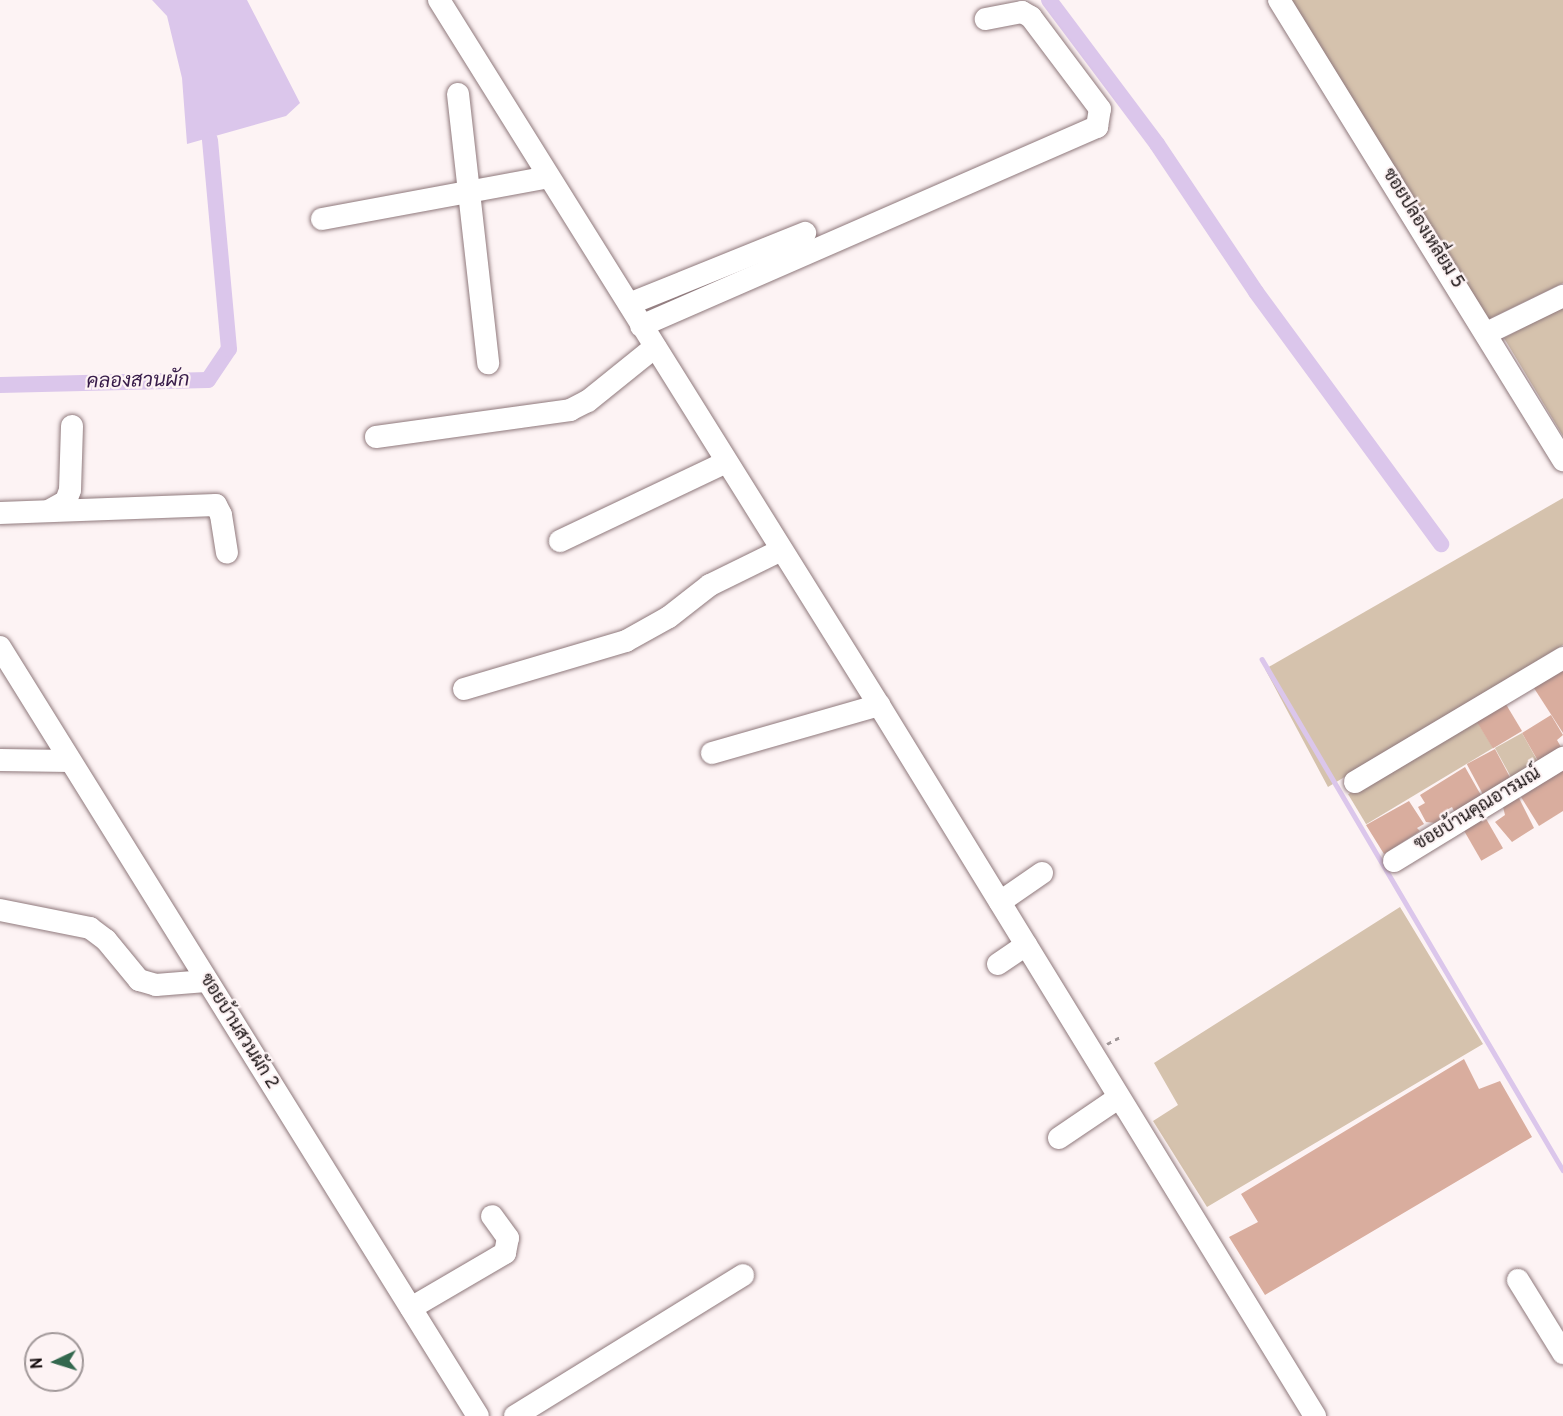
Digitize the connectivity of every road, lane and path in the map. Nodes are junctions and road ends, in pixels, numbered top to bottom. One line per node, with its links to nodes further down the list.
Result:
1 (439, 0): 5 (street)
2 (1279, 0): 12 (street, ซอยปล่องเหลี่ยม 5)
3 (986, 18): 11 (street)
4 (458, 94): 6 (street)
5 (548, 177): 6 (street); 10 (street)
6 (469, 192): 7 (street); 14 (street)
7 (322, 219)
8 (805, 234): 10 (street)
9 (1563, 296): 12 (street)
10 (629, 304): 11 (street)
11 (641, 326): 13 (street)
12 (1487, 333): 17 (street, ซอยปล่องเหลี่ยม 5)
13 (654, 347): 16 (street); 18 (street)
14 (488, 363)
15 (72, 426): 19 (street)
16 (376, 437)
17 (1563, 460)
18 (726, 462): 21 (street); 22 (street)
19 (50, 510): 20 (street); 23 (street)
20 (0, 513)
21 (560, 541)
22 (781, 550): 26 (street); 27 (street)
23 (227, 553)
24 (0, 647): 31 (street, ซอยบ้านสวนผัก 2)
25 (1563, 658): 32 (street)
26 (464, 689)
27 (879, 705): 28 (street); 35 (street)
28 (712, 753)
29 (1563, 758): 33 (street, ซอยบ้านคุณอารมณ์)
30 (0, 760): 31 (street)
31 (70, 761): 39 (street, ซอยบ้านสวนผัก 2)
32 (1355, 782)
33 (1394, 861)
34 (1042, 873): 35 (street)
35 (1000, 902): 37 (street)
36 (0, 910): 39 (street)
37 (1026, 945): 38 (street); 40 (street)
38 (998, 963)
39 (206, 981): 45 (street, ซอยบ้านสวนผัก 2)
40 (1118, 1098): 41 (street); 49 (street)
41 (1059, 1138)
42 (492, 1216): 45 (street)
43 (743, 1275): 48 (street)
44 (1518, 1280): 46 (street)
45 (411, 1308): 47 (street, ซอยบ้านสวนผัก 2)
46 (1563, 1353)
47 (478, 1416)
48 (515, 1416)
49 (1315, 1416)

